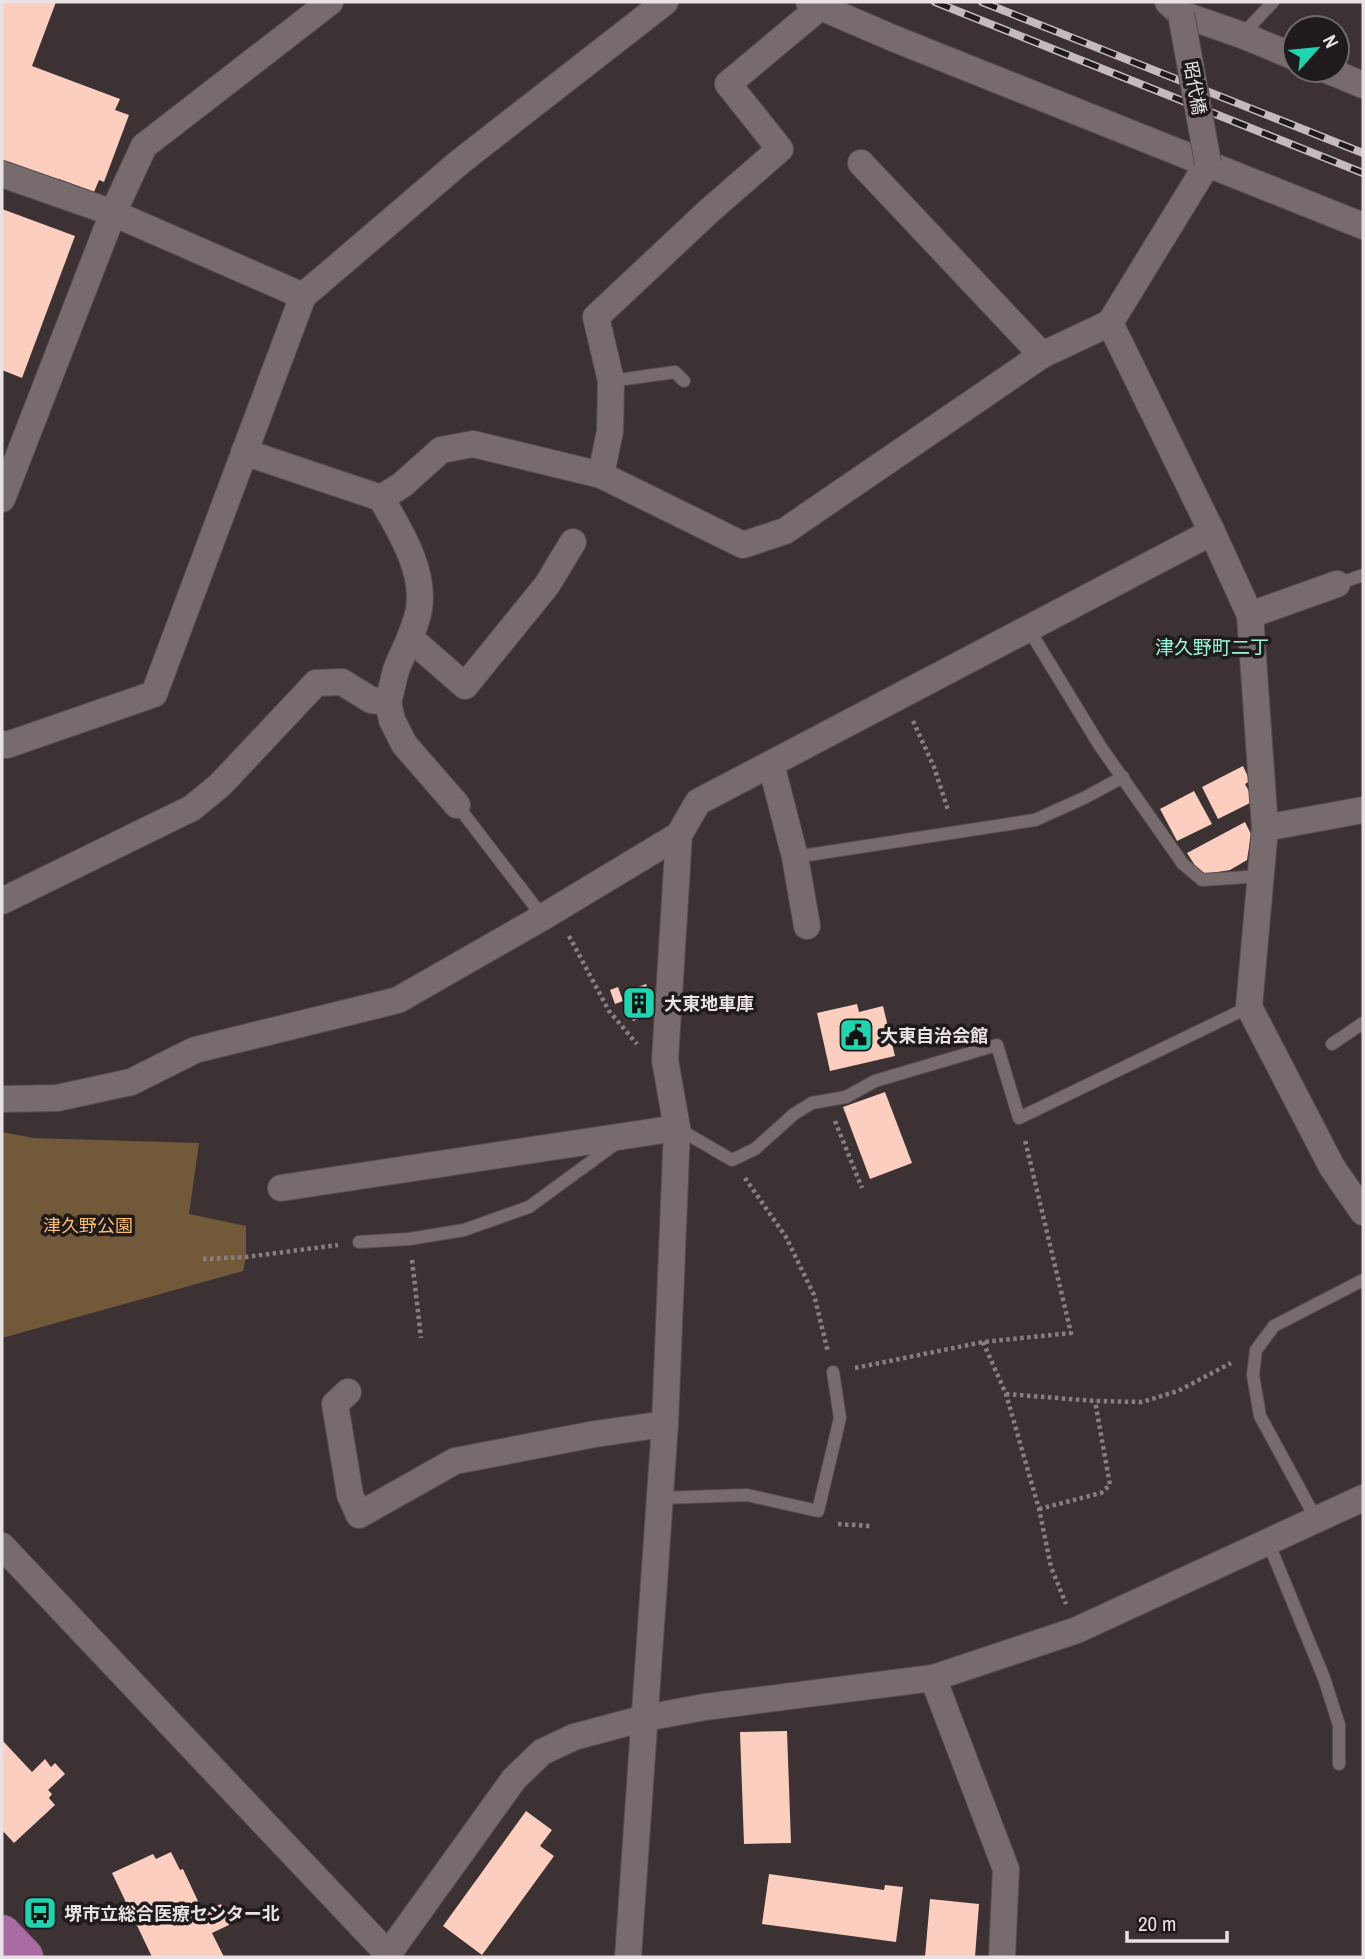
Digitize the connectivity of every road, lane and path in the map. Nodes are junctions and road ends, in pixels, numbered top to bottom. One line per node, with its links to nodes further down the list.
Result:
1 (330, 2): 11 (street)
2 (665, 2): 13 (street)
3 (1273, 2): 6 (lane)
4 (814, 4): 9 (street); 16 (street)
5 (1175, 8): 6 (street); 9 (street, 昭代橋, bridge)
6 (1242, 34): 7 (street)
7 (1281, 51)
8 (861, 163): 15 (street)
9 (1208, 163): 12 (street); 14 (street)
10 (2, 174): 11 (street)
11 (113, 213): 13 (street); 21 (street)
12 (1363, 226)
13 (303, 296): 18 (street)
14 (1110, 323): 15 (street); 22 (street)
15 (1042, 355): 19 (street)
16 (611, 381): 17 (lane); 19 (street)
17 (684, 381)
18 (244, 452): 20 (street); 31 (street)
19 (601, 475): 20 (street)
20 (381, 498): 28 (street)
21 (2, 499)
22 (1212, 532): 26 (street); 27 (street)
23 (573, 542): 28 (street)
24 (1363, 575): 25 (lane)
25 (1337, 584): 26 (street)
26 (1250, 615): 36 (street)
27 (1028, 628): 29 (street); 33 (lane)
28 (410, 638): 30 (street)
29 (901, 695): 32 (street); 37 (path)
30 (388, 702): 34 (street); 41 (street)
31 (2, 744)
32 (771, 764): 38 (street); 39 (street)
33 (1123, 777): 37 (lane); 40 (lane)
34 (457, 805): 42 (lane)
35 (1363, 810): 36 (street)
36 (1265, 828): 40 (street)
37 (955, 832): 39 (lane)
38 (679, 835): 42 (street); 47 (street)
39 (795, 857): 43 (street)
40 (1261, 876): 44 (street)
41 (2, 901)
42 (549, 913): 47 (path); 48 (street)
43 (807, 926)
44 (1249, 1007): 50 (lane); 56 (street)
45 (1363, 1023): 46 (lane)
46 (1332, 1044)
47 (665, 1060): 51 (street)
48 (2, 1099)
49 (827, 1101): 50 (lane); 53 (lane); 55 (path)
50 (1020, 1118): 62 (path)
51 (677, 1128): 52 (street); 53 (lane); 68 (street)
52 (627, 1136): 54 (street); 57 (lane)
53 (732, 1160): 64 (path)
54 (281, 1188)
55 (862, 1188)
56 (1363, 1212)
57 (409, 1239): 58 (lane); 61 (path)
58 (359, 1242): 59 (path)
59 (203, 1259)
60 (1363, 1280): 63 (lane)
61 (421, 1338)
62 (983, 1342): 64 (path); 66 (path)
63 (1256, 1350): 67 (path); 73 (lane)
64 (833, 1372): 72 (lane)
65 (348, 1392): 68 (street)
66 (1006, 1394): 67 (path); 71 (path)
67 (1096, 1401): 71 (path)
68 (665, 1424): 70 (street)
69 (1363, 1497): 73 (street)
70 (660, 1498): 72 (lane); 79 (street)
71 (1039, 1509): 77 (path)
72 (818, 1511): 74 (path)
73 (1316, 1519): 75 (street)
74 (871, 1526)
75 (1268, 1542): 77 (street); 80 (lane)
76 (2, 1546): 82 (street)
77 (1076, 1630): 78 (street)
78 (933, 1678): 79 (street); 85 (street)
79 (645, 1718): 82 (street); 84 (street)
80 (1339, 1764)
81 (2, 1934): 83 (main road)
82 (387, 1956)
83 (24, 1957)
84 (628, 1957)
85 (1002, 1957)

